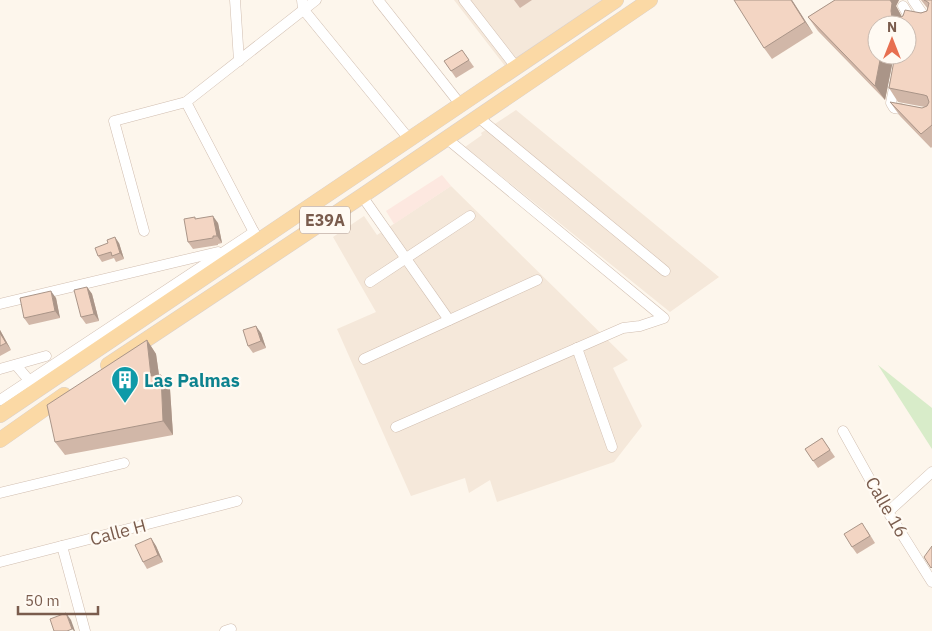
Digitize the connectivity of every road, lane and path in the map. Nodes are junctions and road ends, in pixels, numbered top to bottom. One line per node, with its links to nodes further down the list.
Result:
1 (235, 0): 12 (street)
2 (316, 0): 8 (street)
3 (378, 0): 18 (street)
4 (464, 0): 13 (street)
5 (616, 0): 13 (main road, E39A)
6 (650, 0): 16 (main road, E39A)
7 (913, 0): 11 (street)
8 (303, 4): 12 (street); 22 (street)
9 (903, 6): 10 (street)
10 (906, 15)
11 (929, 19)
12 (239, 61): 17 (street)
13 (516, 67): 15 (main road, E39A)
14 (897, 74): 19 (street)
15 (497, 80): 16 (main road); 18 (main road, E39A)
16 (508, 96): 20 (main road, E39A)
17 (186, 102): 25 (street); 26 (street)
18 (460, 104): 22 (main road, E39A)
19 (913, 111)
20 (478, 117): 21 (main road, E39A); 29 (street)
21 (446, 138): 23 (main road, E39A); 34 (street)
22 (409, 139): 26 (main road, E39A)
23 (362, 196): 28 (street); 39 (main road, E39A)
24 (470, 216): 28 (street)
25 (144, 231)
26 (254, 240): 27 (street); 27 (street); 40 (main road, E39A)
27 (226, 250): 32 (street); 40 (street)
28 (406, 258): 31 (street); 33 (street)
29 (665, 271)
30 (538, 280): 33 (street)
31 (370, 282)
32 (0, 304)
33 (449, 320): 36 (street)
34 (577, 348): 44 (street); 47 (street)
35 (46, 356): 37 (street)
36 (364, 359)
37 (16, 365): 38 (street); 40 (street)
38 (0, 369)
39 (96, 374)
40 (33, 385): 42 (street); 43 (main road, E39A)
41 (73, 389): 46 (main road)
42 (0, 400)
43 (0, 415)
44 (396, 427)
45 (843, 431): 52 (street, Calle 16)
46 (0, 440)
47 (612, 447)
48 (124, 463): 50 (street)
49 (932, 472): 52 (street)
50 (0, 493)
51 (237, 501): 53 (street, Calle H)
52 (888, 512): 55 (street, Calle 16)
53 (62, 546): 54 (street, Calle H); 56 (street)
54 (0, 562)
55 (932, 582)
56 (85, 631)

